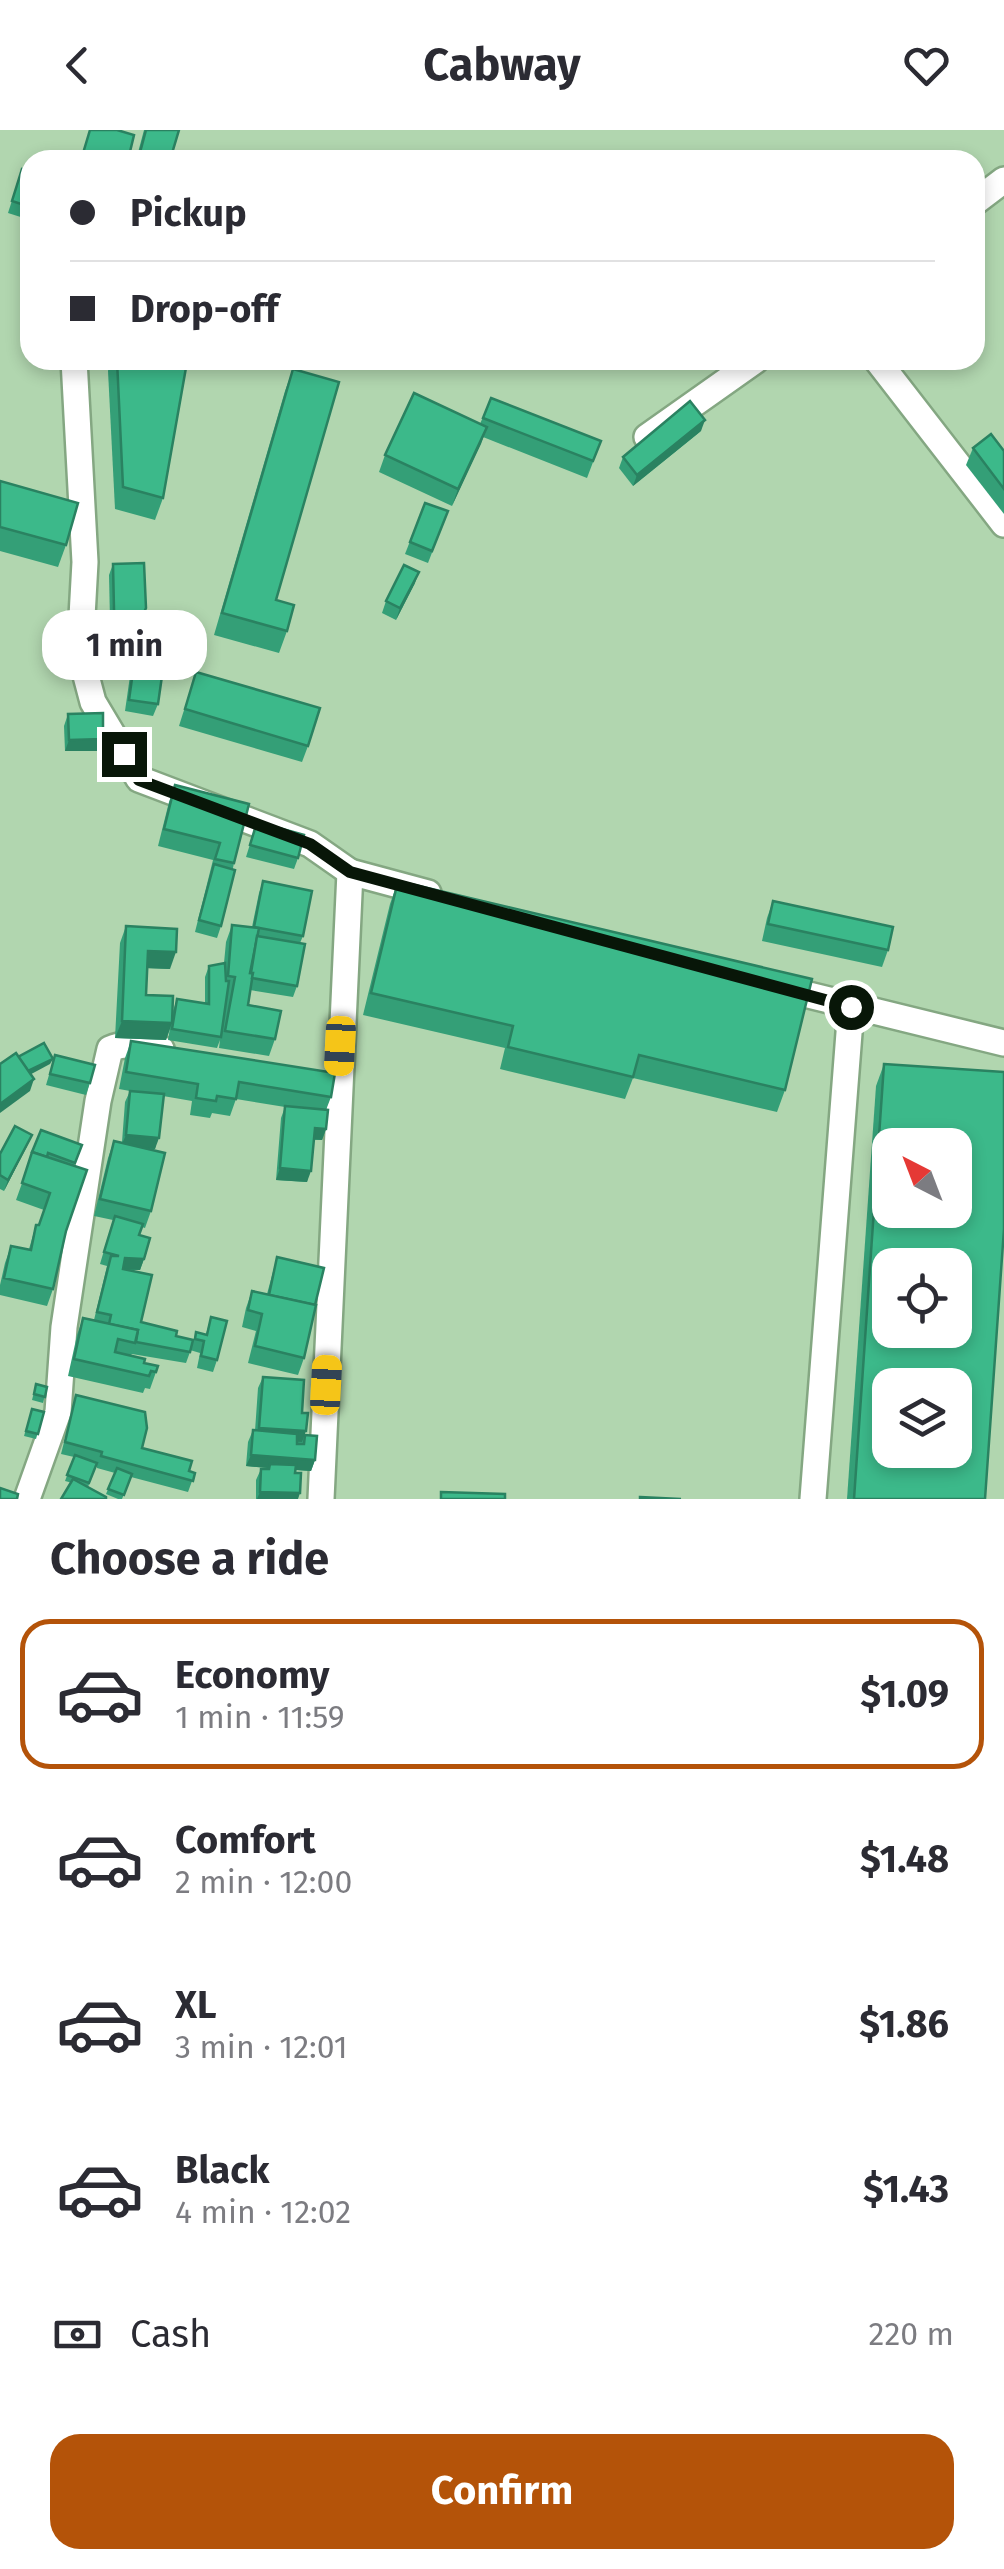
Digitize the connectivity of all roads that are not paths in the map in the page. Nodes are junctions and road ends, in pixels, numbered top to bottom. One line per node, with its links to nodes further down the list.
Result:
1 (75, 370): 6 (street)
2 (742, 370): 4 (street)
3 (886, 370): 5 (street)
4 (647, 437)
5 (1004, 524)
6 (350, 872): 7 (street); 13 (street)
7 (446, 898)
8 (754, 981): 9 (street)
9 (851, 1007): 10 (street); 14 (street)
10 (1004, 1043)
11 (191, 1054): 12 (street)
12 (26, 1499)
13 (321, 1499)
14 (813, 1499)

